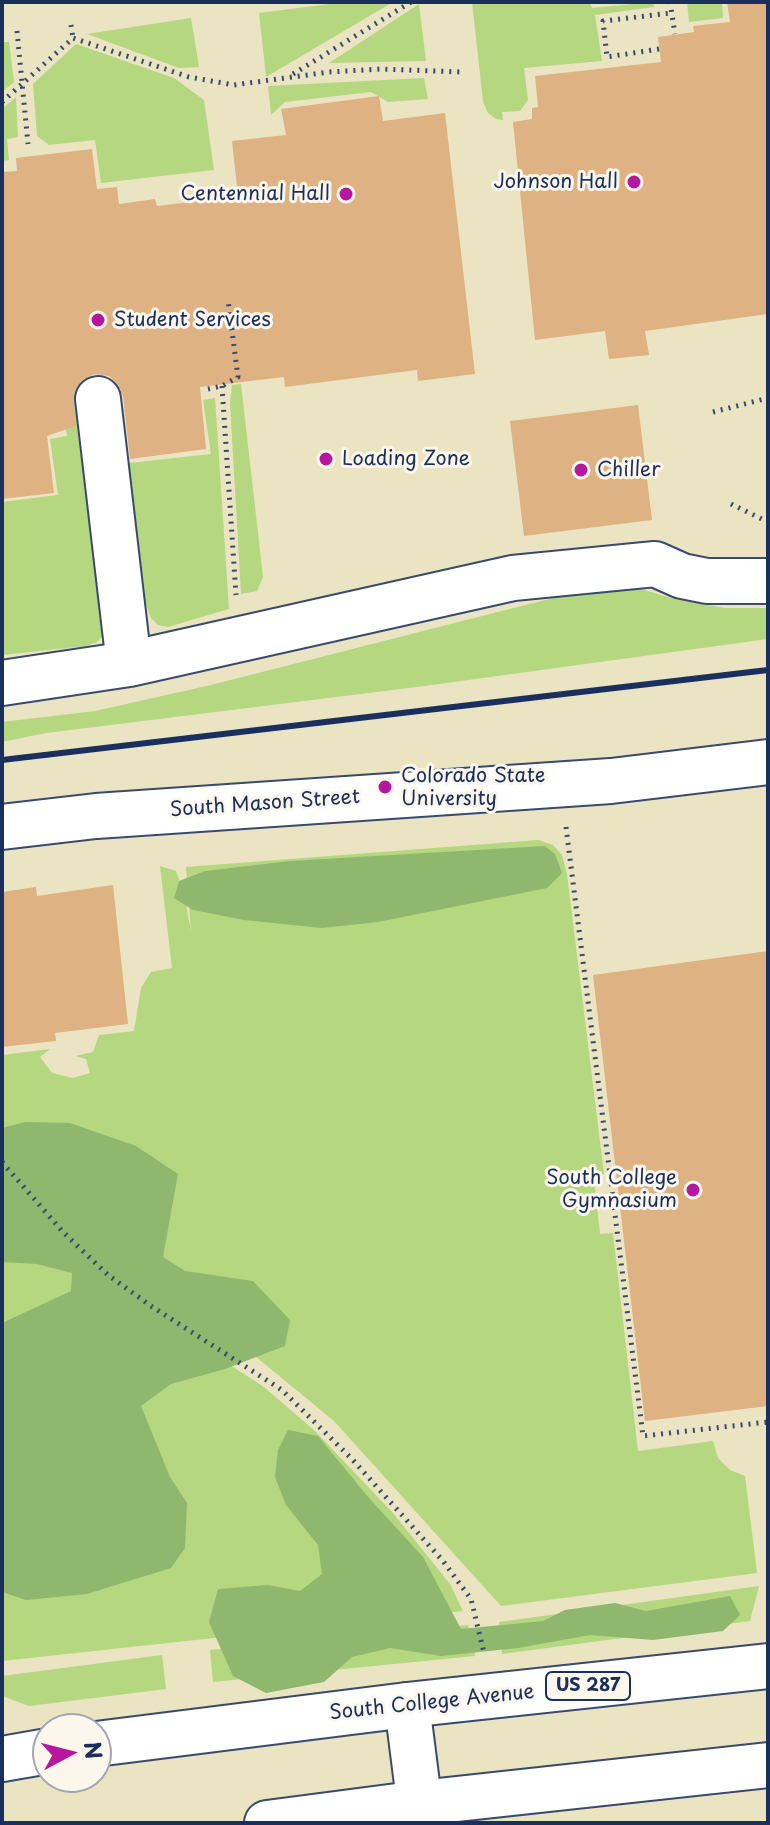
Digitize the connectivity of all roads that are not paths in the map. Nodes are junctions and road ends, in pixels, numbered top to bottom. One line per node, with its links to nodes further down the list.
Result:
1 (98, 399): 3 (main road)
2 (768, 581): 3 (main road)
3 (129, 664): 4 (main road)
4 (2, 683)
5 (768, 762): 6 (main road, South Mason Street)
6 (2, 827)
7 (768, 1666): 8 (main road, South College Avenue / US 287)
8 (407, 1705): 9 (main road, South College Avenue / US 287); 13 (main road)
9 (112, 1742)
10 (32, 1754): 11 (main road)
11 (2, 1759)
12 (768, 1765): 13 (main road)
13 (421, 1813): 14 (main road)
14 (267, 1823)

